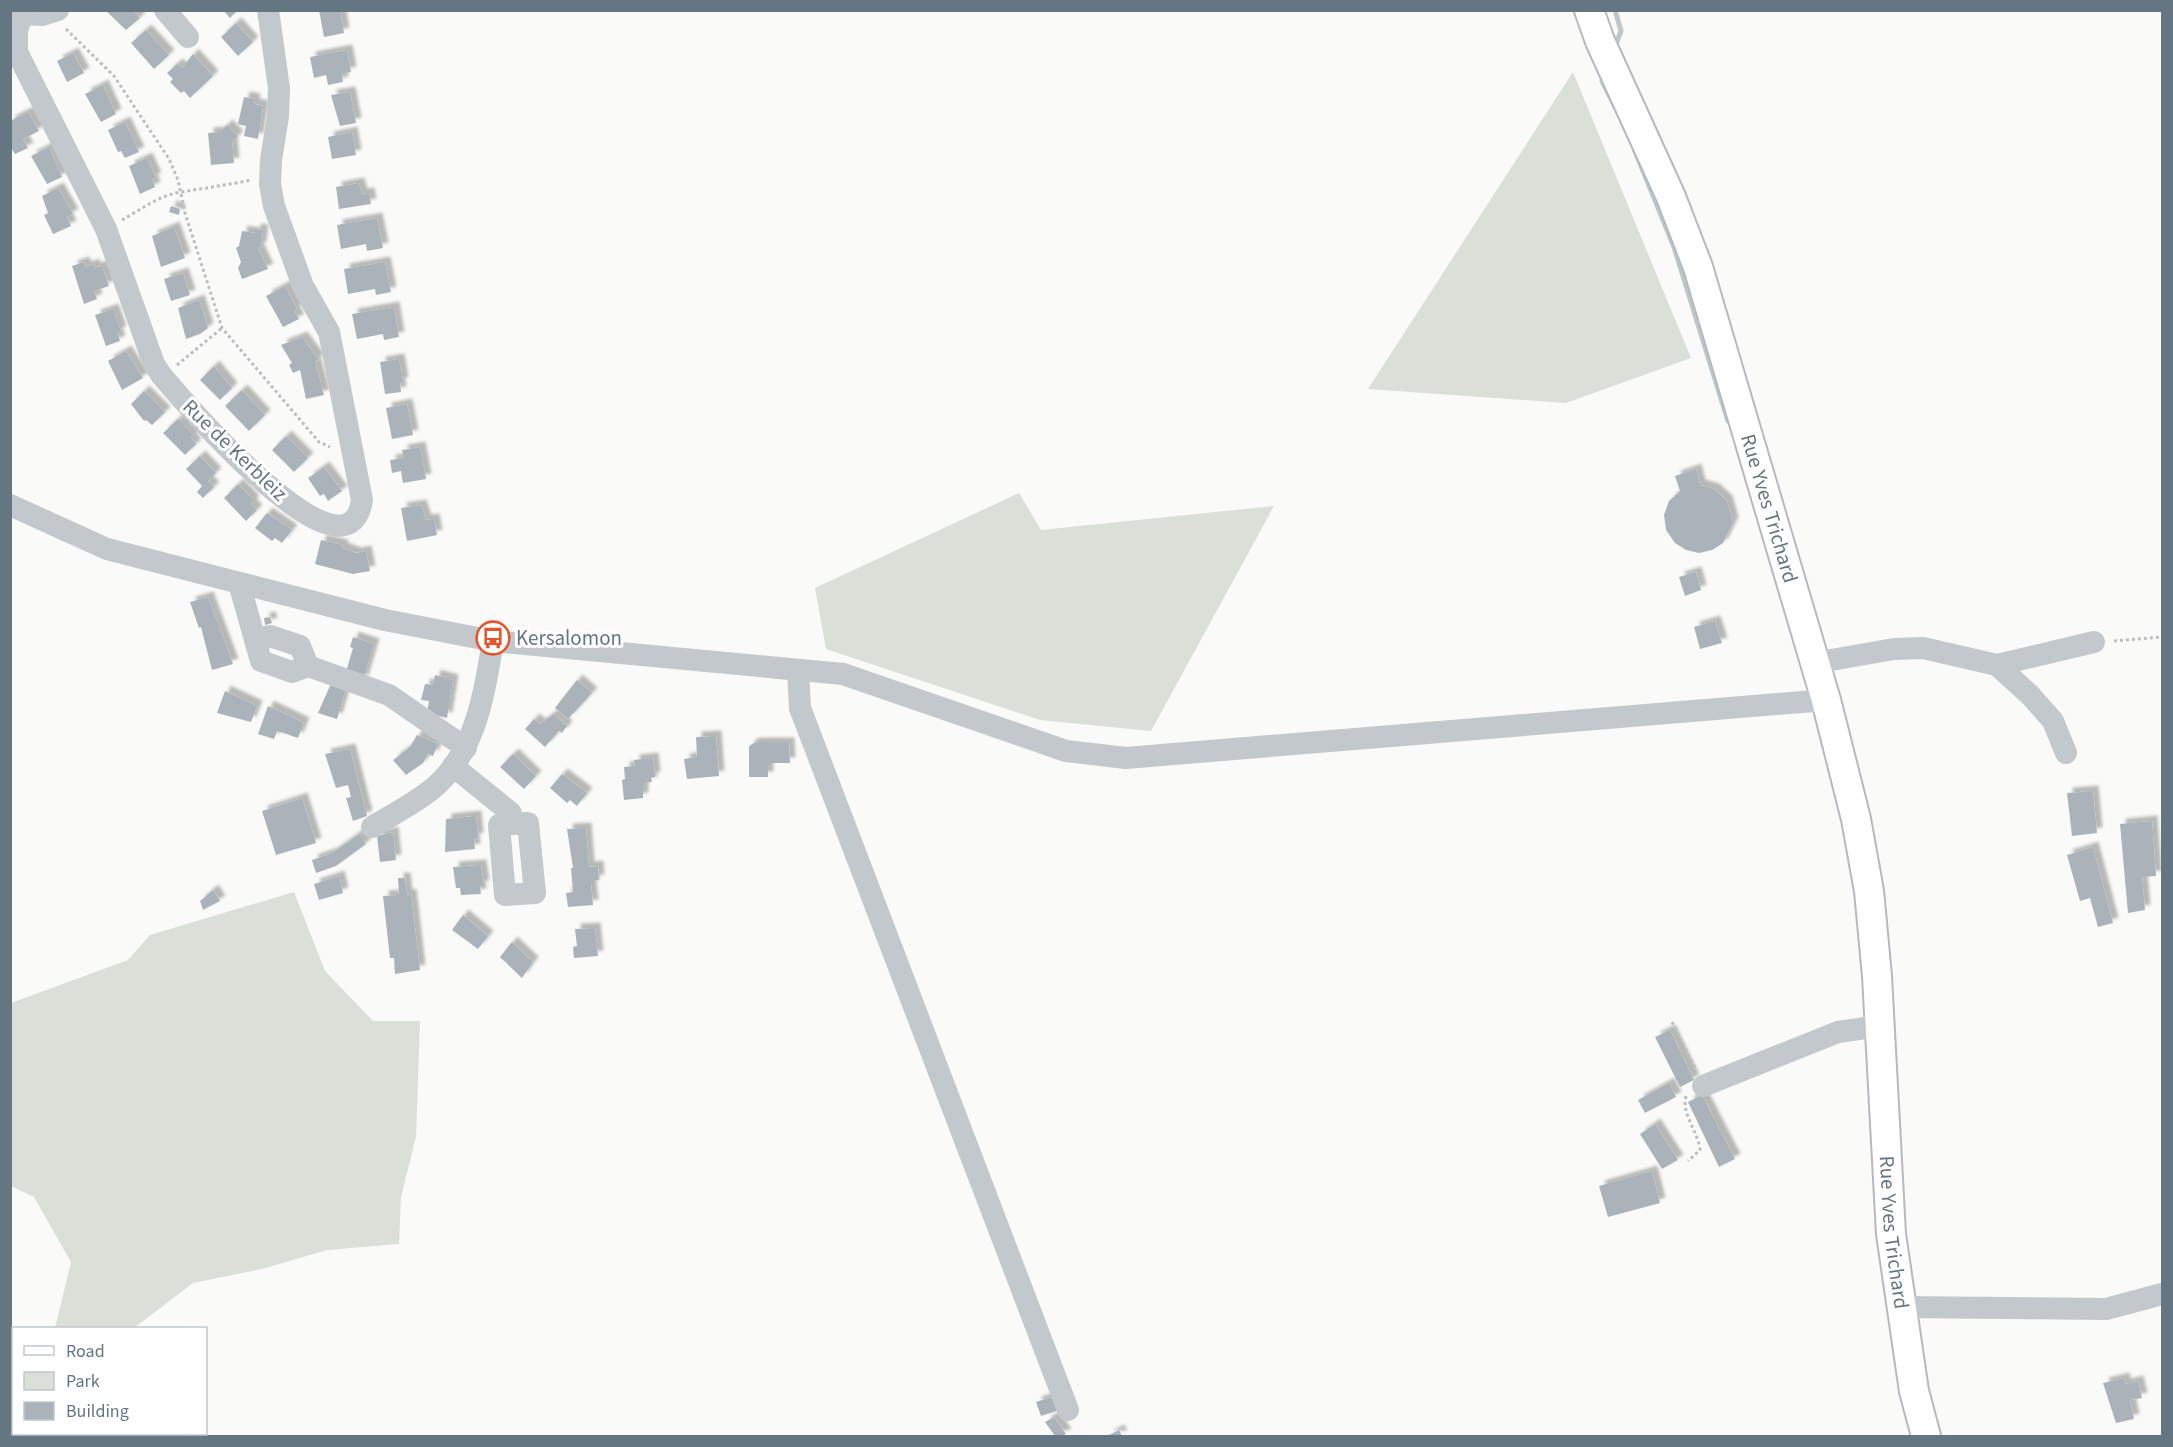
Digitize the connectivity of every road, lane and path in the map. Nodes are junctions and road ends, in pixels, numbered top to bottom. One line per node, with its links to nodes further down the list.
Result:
1 (165, 10): 6 (street)
2 (268, 10): 7 (street, Rue de Kerbleiz)
3 (1589, 10): 18 (main road, Rue Yves Trichard)
4 (21, 12): 5 (street, Rue de Kerbleiz); 9 (street, Rue de Kerbleiz)
5 (60, 15): 8 (path)
6 (188, 37)
7 (270, 176): 8 (path); 12 (street, Rue de Kerbleiz)
8 (181, 192): 9 (path); 10 (path)
9 (106, 229): 11 (street, Rue de Kerbleiz)
10 (222, 328): 11 (path); 12 (path)
11 (162, 376): 12 (street, Rue de Kerbleiz)
12 (353, 457)
13 (10, 505): 14 (street)
14 (239, 583): 16 (street); 23 (street)
15 (2163, 637): 17 (path)
16 (493, 641): 20 (street); 23 (street)
17 (2094, 642): 19 (street)
18 (1814, 663): 19 (street); 21 (main road, Rue Yves Trichard)
19 (1997, 665): 22 (street)
20 (798, 671): 21 (street); 32 (street)
21 (1826, 700): 27 (main road, Rue Yves Trichard)
22 (2066, 753)
23 (460, 757): 24 (street); 25 (street)
24 (513, 824)
25 (372, 827)
26 (1672, 1022): 28 (path)
27 (1879, 1026): 28 (street); 31 (main road, Rue Yves Trichard)
28 (1703, 1086): 29 (path)
29 (1688, 1161)
30 (2163, 1294): 31 (street)
31 (1900, 1307): 33 (main road, Rue Yves Trichard)
32 (1068, 1410)
33 (1926, 1437)

